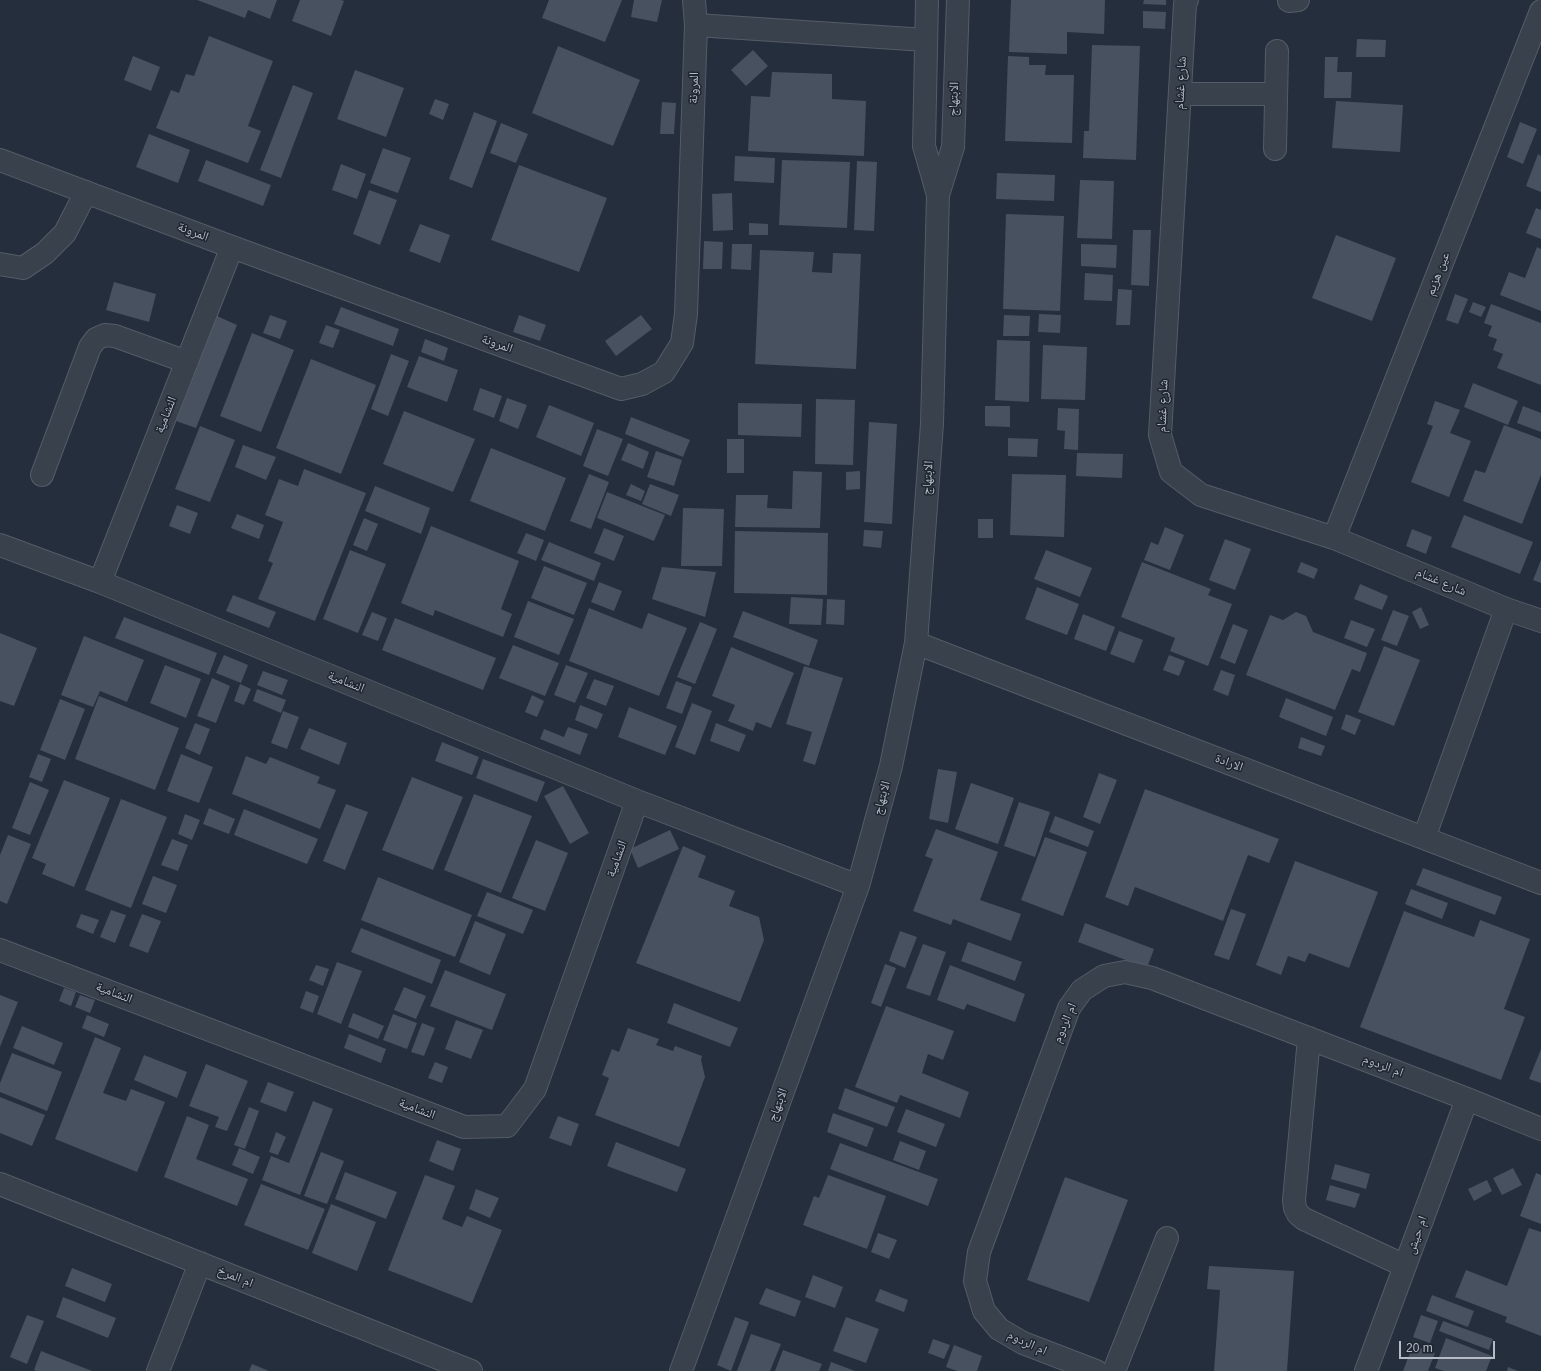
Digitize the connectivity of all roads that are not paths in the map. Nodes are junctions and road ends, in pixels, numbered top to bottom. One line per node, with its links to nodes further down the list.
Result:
1 (694, 0): 6 (street, المرونة)
2 (927, 0): 7 (street, الابتهاج)
3 (958, 0): 14 (street, الابتهاج)
4 (1187, 0): 9 (street, شارع غشام)
5 (1541, 12): 19 (street, عين هزيم)
6 (696, 25): 7 (street); 15 (street, المرونة)
7 (926, 40): 14 (street, الابتهاج)
8 (1277, 51): 10 (street)
9 (1180, 94): 10 (street); 19 (street, شارع غشام)
10 (1276, 94): 11 (street)
11 (1275, 149)
12 (0, 160): 13 (street, المرونة)
13 (86, 192): 15 (street, المرونة); 16 (street)
14 (938, 195): 24 (street, الابتهاج)
15 (232, 247): 17 (street, النشامية)
16 (0, 264)
17 (187, 362): 18 (street); 21 (street, النشامية)
18 (42, 475)
19 (1334, 538): 22 (street, شارع غشام)
20 (0, 545): 21 (street, النشامية)
21 (100, 582): 25 (street, النشامية)
22 (1506, 609): 23 (street, شارع غشام); 26 (street)
23 (1541, 621)
24 (916, 642): 26 (street, الارادة); 28 (street, الابتهاج)
25 (637, 801): 28 (street, النشامية); 29 (street, النشامية)
26 (1424, 838): 27 (street, الارادة)
27 (1541, 883)
28 (858, 886): 39 (street, الابتهاج)
29 (0, 950)
30 (1309, 1038): 31 (street, ام الردوم); 36 (street); 40 (street, ام الردوم)
31 (1467, 1099): 32 (street, ام الردوم); 36 (street, ام حيش)
32 (1541, 1129)
33 (0, 1184): 35 (street, ام المرخ)
34 (1167, 1238): 41 (street)
35 (200, 1263): 37 (street); 38 (street, ام المرخ)
36 (1405, 1266): 42 (street, ام حيش)
37 (158, 1371)
38 (471, 1371)
39 (681, 1371)
40 (1096, 1371)
41 (1114, 1371)
42 (1366, 1371)

